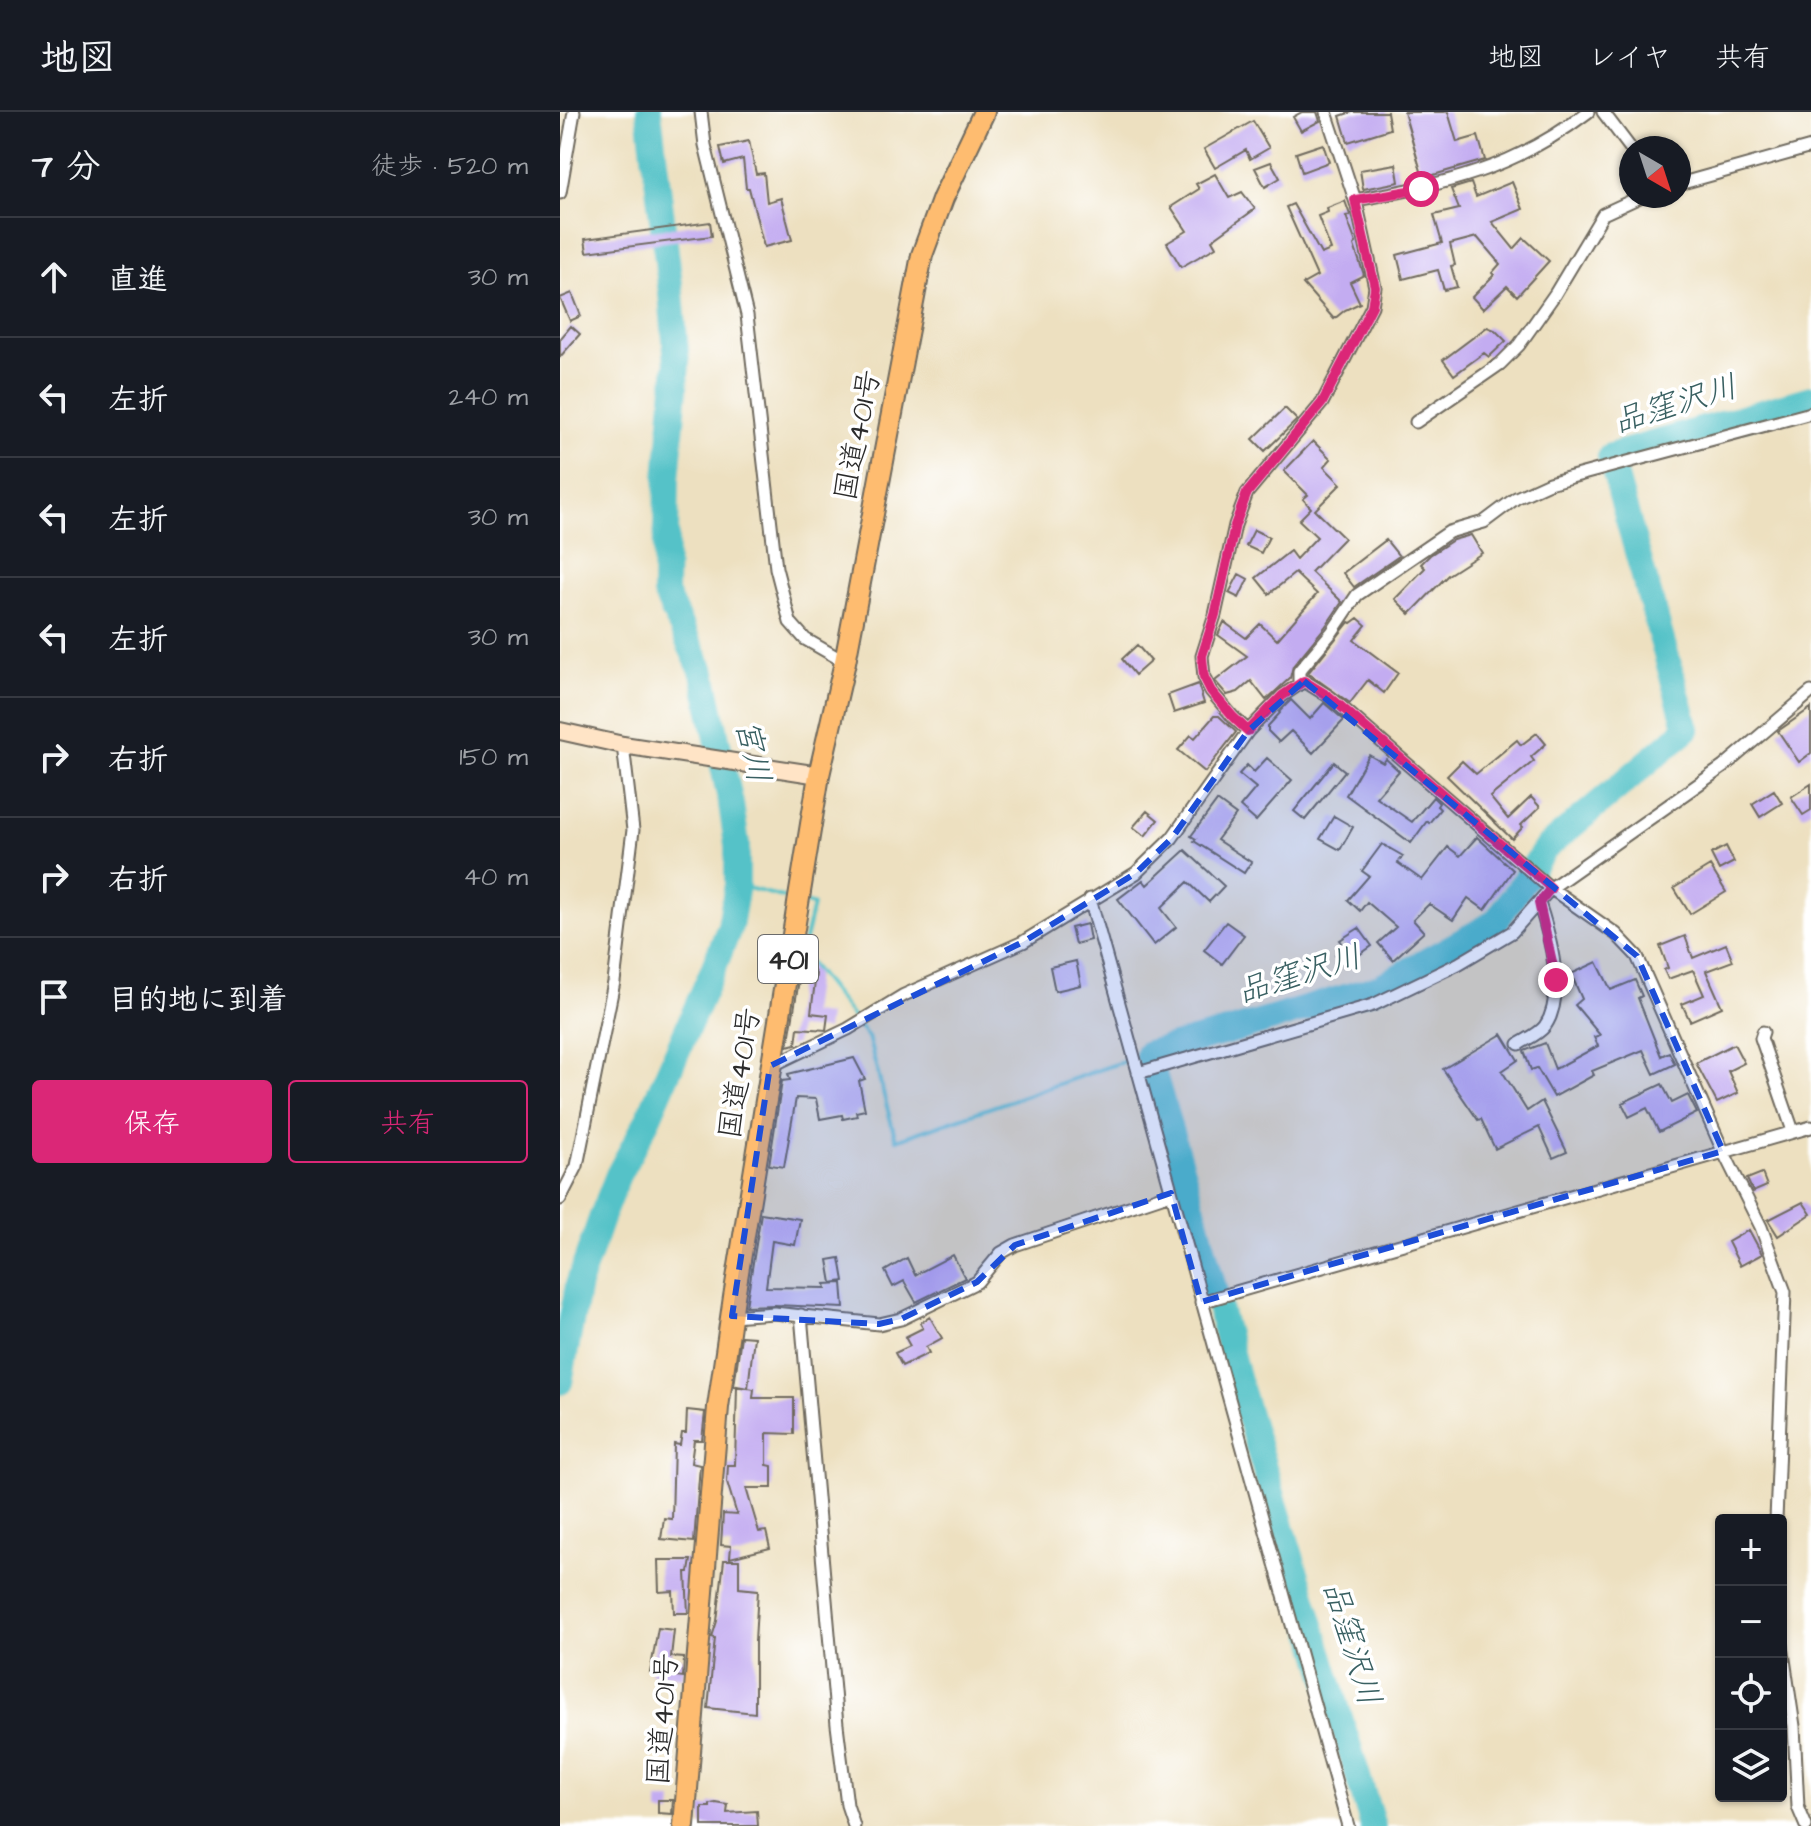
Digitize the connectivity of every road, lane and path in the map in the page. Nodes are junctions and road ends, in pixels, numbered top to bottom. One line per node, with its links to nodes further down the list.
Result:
1 (574, 112): 10 (street)
2 (701, 112): 15 (street)
3 (984, 112): 15 (highway, 国道401号 / 401)
4 (1326, 112): 11 (street)
5 (1588, 112): 11 (street)
6 (1603, 112): 7 (street)
7 (1621, 136)
8 (1811, 147): 9 (street)
9 (1691, 181)
10 (560, 193)
11 (1355, 200): 19 (street)
12 (1619, 207): 14 (street)
13 (1811, 413): 16 (street)
14 (1416, 422)
15 (845, 662): 21 (highway, 国道401号 / 401)
16 (1299, 683): 19 (street); 22 (street)
17 (1811, 692): 22 (street)
18 (560, 731): 20 (main road)
19 (1248, 731): 23 (street)
20 (627, 746): 21 (main road); 33 (street)
21 (810, 773): 27 (highway, 国道401号 / 401)
22 (1551, 888): 24 (street); 31 (street)
23 (1090, 899): 27 (street); 28 (street)
24 (1539, 903): 26 (street); 28 (street)
25 (1763, 1032): 30 (street)
26 (1519, 1044)
27 (770, 1066): 36 (highway, 国道401号 / 401)
28 (1138, 1073): 32 (street)
29 (1811, 1127): 30 (street)
30 (1793, 1131): 31 (street)
31 (1723, 1151): 34 (street); 37 (street)
32 (1171, 1193): 34 (street); 35 (street)
33 (560, 1199)
34 (1201, 1302): 41 (street)
35 (801, 1315): 36 (street); 40 (street)
36 (732, 1316): 39 (highway, 国道401号 / 401)
37 (1776, 1514)
38 (1784, 1658): 42 (street)
39 (684, 1826)
40 (854, 1826)
41 (1348, 1826)
42 (1806, 1826)

